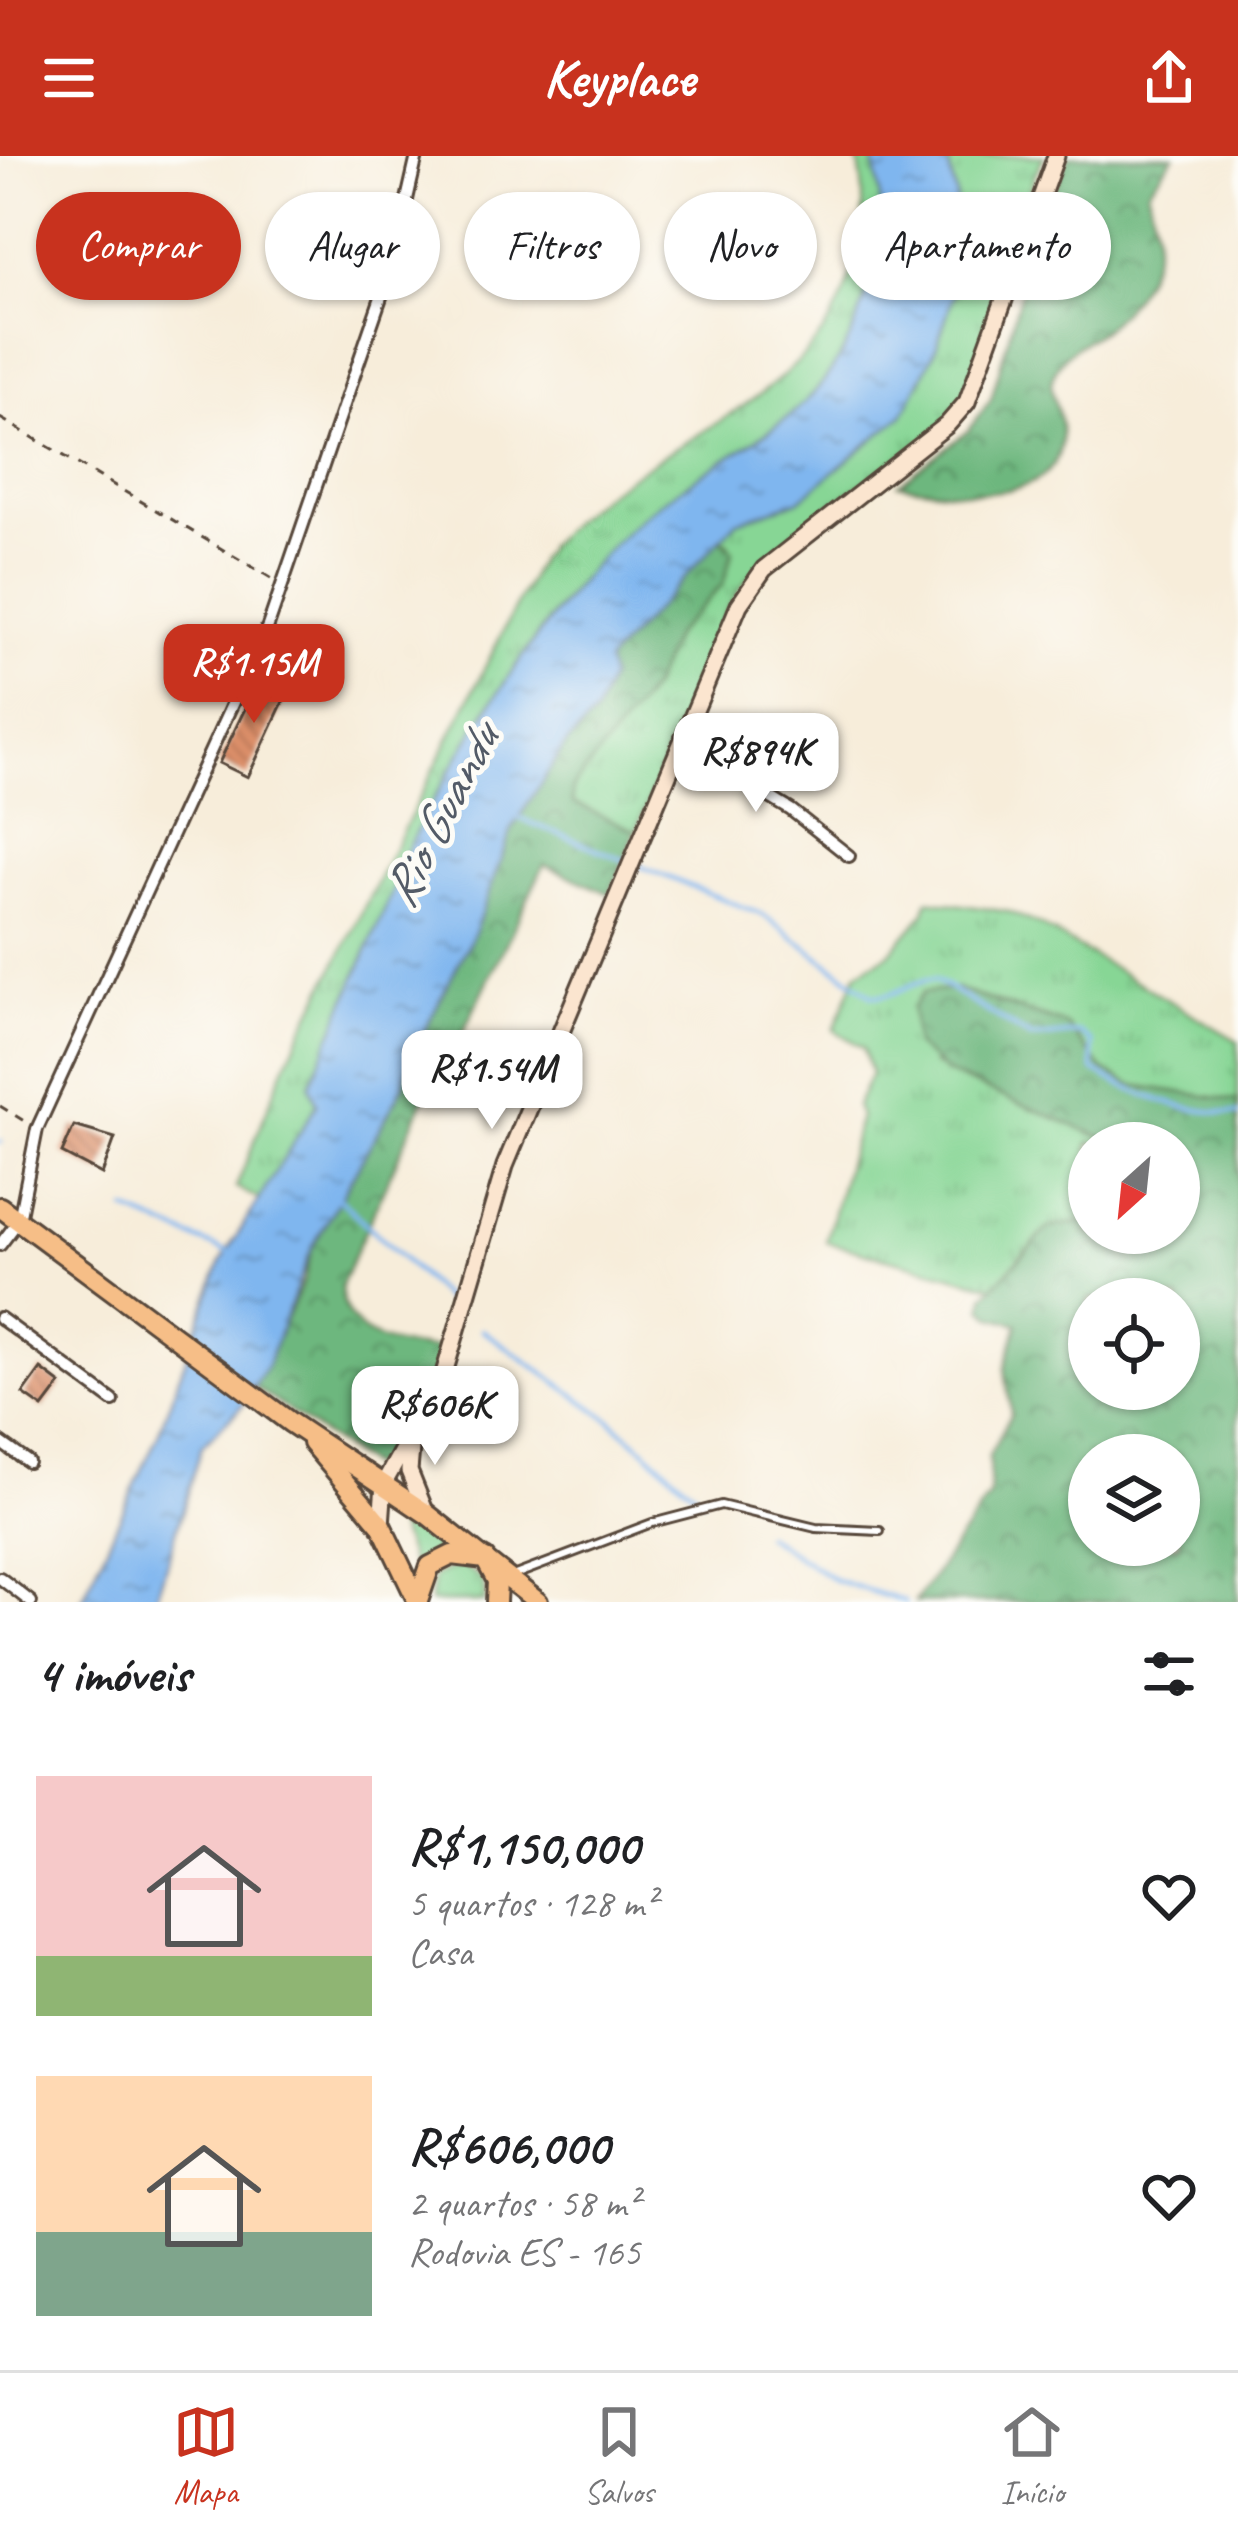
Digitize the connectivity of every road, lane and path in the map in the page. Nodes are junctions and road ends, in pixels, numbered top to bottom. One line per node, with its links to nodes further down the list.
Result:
1 (417, 156): 4 (street)
2 (1057, 156): 5 (main road)
3 (0, 418): 4 (path)
4 (283, 585): 8 (street)
5 (682, 744): 6 (street); 15 (main road)
6 (849, 856)
7 (0, 1106): 8 (path)
8 (37, 1129): 10 (street)
9 (0, 1207): 10 (highway)
10 (19, 1220): 11 (street); 14 (highway)
11 (0, 1245)
12 (0, 1318): 13 (street)
13 (112, 1400)
14 (288, 1420): 18 (highway); 20 (highway)
15 (416, 1424): 18 (main road); 19 (main road)
16 (0, 1442): 17 (street)
17 (28, 1462)
18 (384, 1483): 19 (highway); 20 (main road)
19 (427, 1514): 22 (highway)
20 (381, 1526): 26 (highway)
21 (880, 1531): 23 (lane)
22 (485, 1559): 23 (highway); 26 (highway); 27 (highway)
23 (509, 1577): 28 (highway)
24 (0, 1578): 25 (street)
25 (32, 1602)
26 (418, 1602)
27 (496, 1602)
28 (538, 1602)

